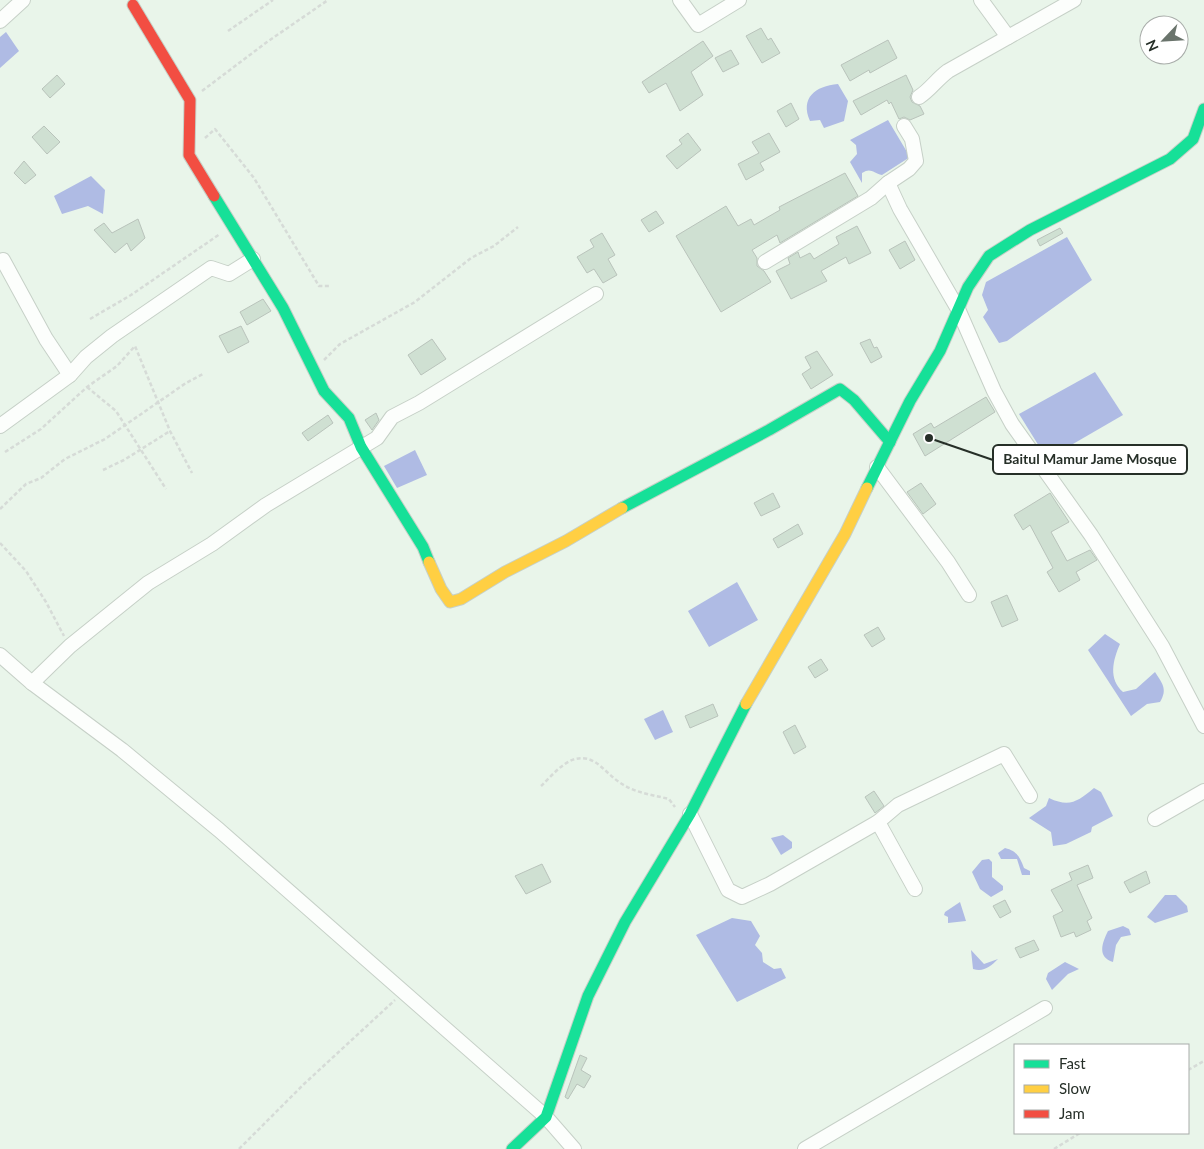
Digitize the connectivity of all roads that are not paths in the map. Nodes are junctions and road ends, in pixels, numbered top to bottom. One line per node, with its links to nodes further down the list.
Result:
1 (23, 0): 7 (street)
2 (739, 0): 5 (street)
3 (981, 0): 8 (street)
4 (1074, 0): 8 (street)
5 (681, 1)
6 (135, 2): 13 (street)
7 (0, 21)
8 (1008, 37): 9 (street)
9 (919, 97)
10 (1204, 109): 17 (street)
11 (904, 126): 12 (street)
12 (888, 183): 15 (street); 17 (street)
13 (253, 259): 18 (street); 21 (street)
14 (3, 260): 18 (street)
15 (765, 262)
16 (596, 294): 21 (street)
17 (958, 309): 20 (street); 26 (street)
18 (70, 375): 19 (street)
19 (0, 426)
20 (890, 442): 21 (street); 22 (street)
21 (361, 447): 25 (street)
22 (878, 467): 23 (street); 29 (street)
23 (969, 595)
24 (0, 655): 25 (street)
25 (32, 683): 34 (street)
26 (1204, 726)
27 (1204, 791): 30 (street)
28 (1030, 796): 31 (street)
29 (688, 818): 31 (street); 34 (street)
30 (1155, 819)
31 (878, 822): 32 (street)
32 (915, 890)
33 (1045, 1008): 37 (street)
34 (546, 1117): 35 (street); 36 (street)
35 (512, 1149)
36 (574, 1149)
37 (805, 1149)

